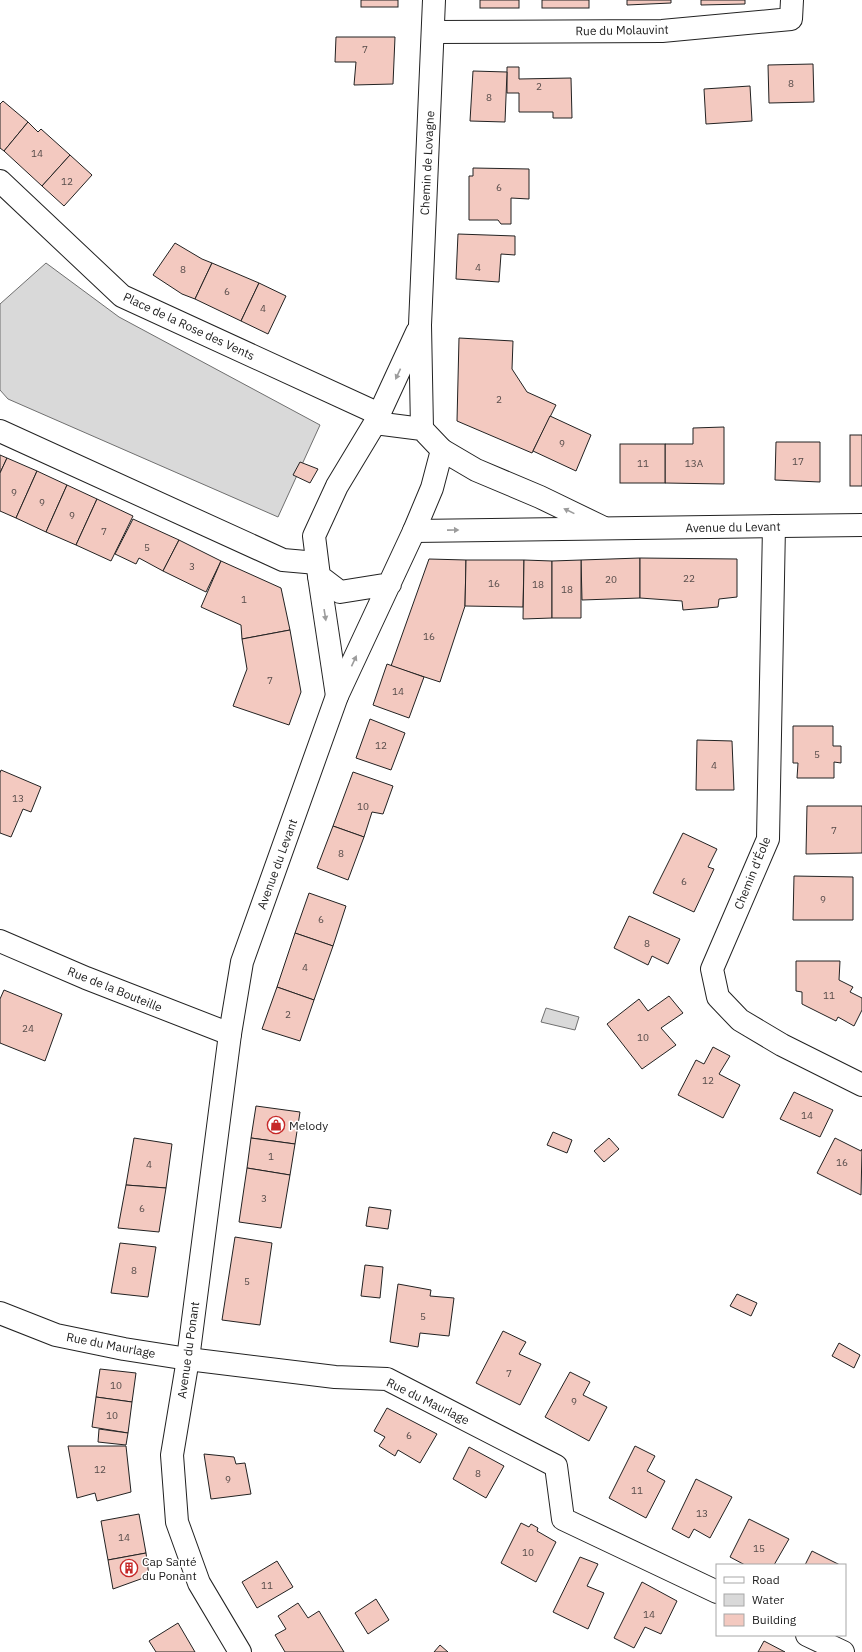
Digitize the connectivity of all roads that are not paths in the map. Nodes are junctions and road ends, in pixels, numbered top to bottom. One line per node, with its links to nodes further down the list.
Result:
1 (434, 0): 3 (street, Chemin de Lovagne)
2 (792, 0): 3 (street, Rue du Molauvint)
3 (433, 32): 5 (street, Chemin de Lovagne)
4 (2, 187): 6 (street, Place de la Rose des Vents)
5 (420, 325): 6 (street, Chemin de Lovagne, one-way to 6); 7 (street, Chemin de Lovagne)
6 (377, 418): 7 (street, Place de la Rose des Vents); 14 (street, Chemin de Lovagne)
7 (422, 428): 9 (street, Avenue du Levant)
8 (0, 431): 14 (street)
9 (442, 450): 12 (street, Avenue du Levant, one-way to 9); 13 (street, Avenue du Levant)
10 (862, 525): 11 (street, Avenue du Levant)
11 (774, 526): 12 (street, Avenue du Levant); 19 (street, Chemin d'Éole)
12 (604, 529): 13 (street, Avenue du Levant, one-way to 12)
13 (414, 531): 15 (street, Avenue du Levant)
14 (318, 570): 15 (street); 16 (street, Avenue du Levant, one-way to 16)
15 (390, 584): 16 (street, Avenue du Levant, one-way to 15)
16 (337, 696): 18 (street, Avenue du Levant)
17 (0, 941): 18 (street, Rue de la Bouteille)
18 (230, 1034): 21 (street, Avenue du Ponant)
19 (862, 1085)
20 (0, 1313): 21 (street, Rue du Maurlage)
21 (188, 1359): 22 (street, Rue du Maurlage); 24 (street, Avenue du Ponant)
22 (716, 1592)
23 (809, 1636): 25 (street)
24 (240, 1652)
25 (843, 1652)

